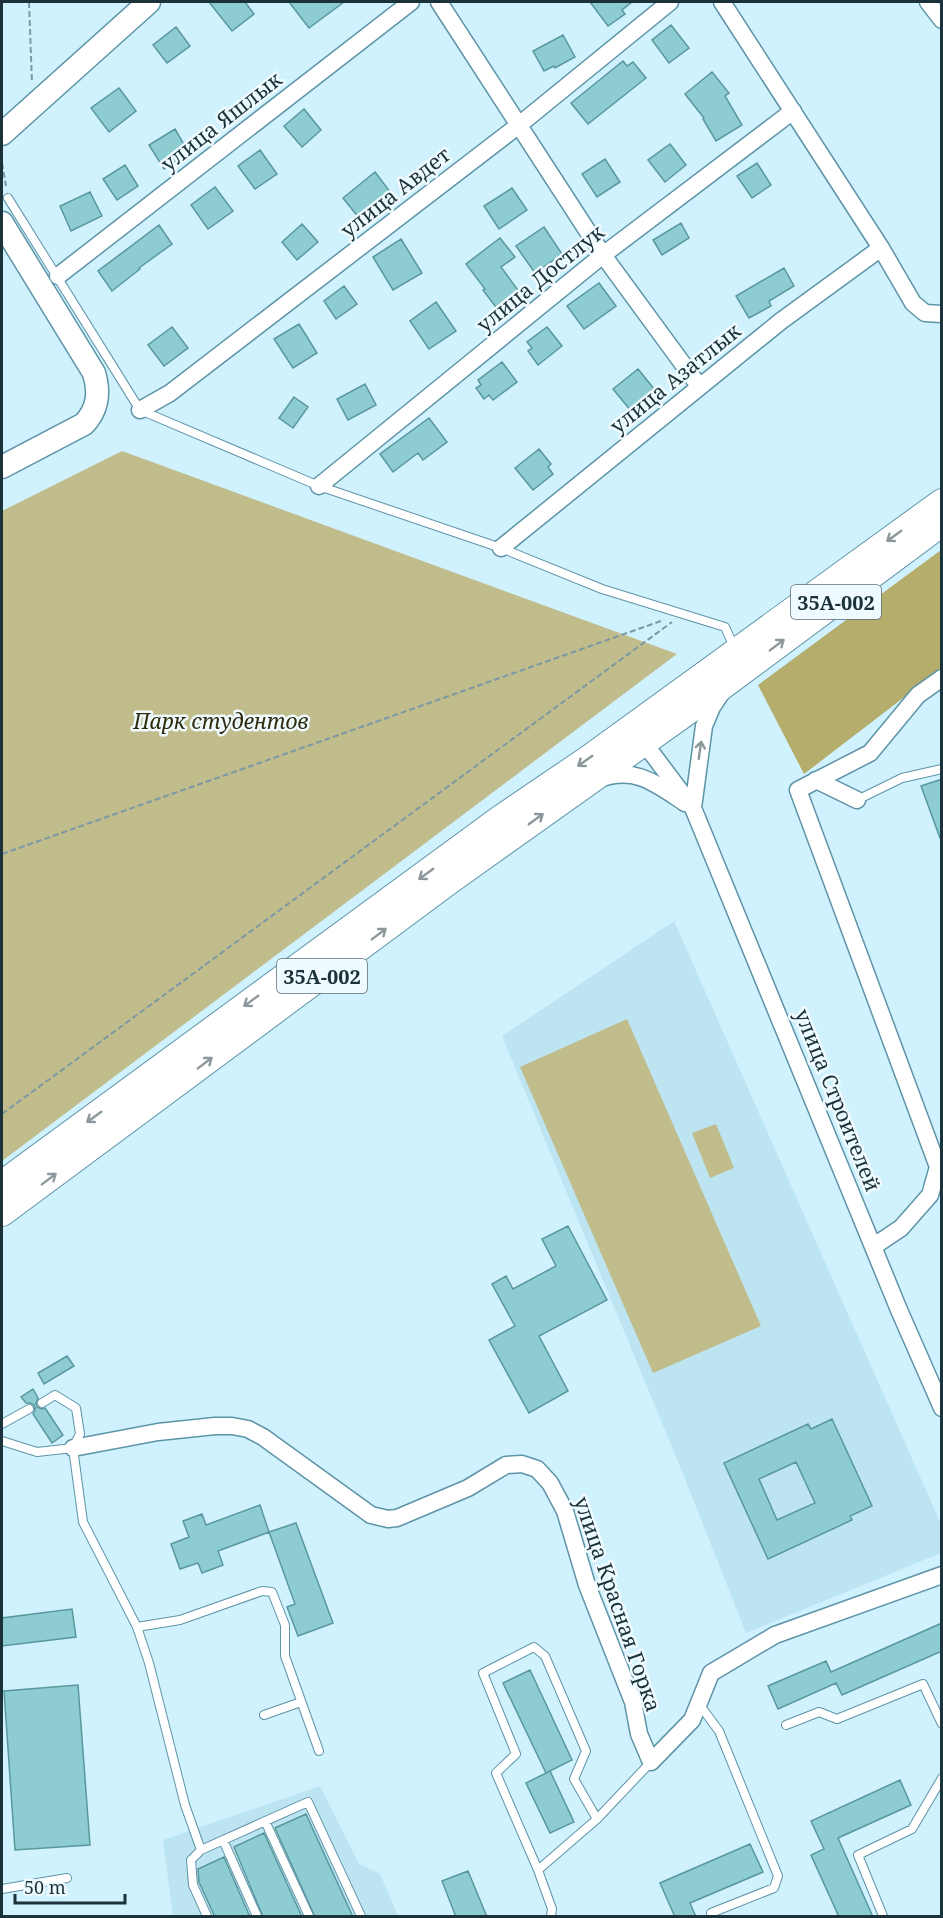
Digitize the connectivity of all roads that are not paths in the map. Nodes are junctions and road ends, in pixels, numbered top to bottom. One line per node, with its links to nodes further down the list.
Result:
1 (149, 2): 10 (street)
2 (411, 2): 15 (street, улица Яшлык)
3 (439, 2): 9 (street)
4 (670, 2): 9 (street, улица Авдет)
5 (722, 2): 8 (street)
6 (928, 2): 7 (street)
7 (942, 20)
8 (792, 111): 13 (street); 14 (street, улица Достлук)
9 (519, 125): 14 (street); 18 (street, улица Авдет)
10 (2, 134)
11 (8, 198): 15 (lane)
12 (2, 223): 19 (street)
13 (881, 248): 16 (street); 17 (street, улица Азатлык)
14 (603, 255): 17 (street); 20 (street, улица Достлук)
15 (58, 276): 18 (lane)
16 (942, 314)
17 (699, 386): 23 (street, улица Азатлык)
18 (140, 410): 20 (lane)
19 (2, 467)
20 (320, 486): 23 (lane)
21 (942, 502): 24 (main road, 35А-002, one-way to 24)
22 (942, 523): 26 (main road, 35А-002, one-way to 22)
23 (501, 548): 24 (lane)
24 (737, 652): 27 (main road, 35А-002)
25 (942, 678): 29 (street)
26 (730, 680): 27 (main road, 35А-002); 32 (street, one-way to 26)
27 (638, 734): 30 (main road, 35А-002); 32 (street, улица Строителей); 33 (main road, 35А-002, one-way to 33)
28 (942, 769): 31 (lane)
29 (816, 780): 31 (street); 35 (street)
30 (583, 785): 32 (street); 34 (main road, 35А-002, one-way to 30)
31 (857, 800)
32 (693, 808): 35 (street, улица Строителей)
33 (2, 1184)
34 (2, 1213)
35 (873, 1246): 37 (street, улица Строителей)
36 (42, 1403): 41 (lane)
37 (942, 1408)
38 (29, 1409): 39 (lane)
39 (2, 1424)
40 (2, 1441): 41 (lane)
41 (73, 1448): 43 (lane); 50 (street, улица Красная Горка)
42 (942, 1575): 45 (street)
43 (137, 1627): 44 (lane); 55 (lane)
44 (301, 1702): 46 (lane); 49 (lane)
45 (698, 1704): 50 (street); 64 (lane)
46 (264, 1715)
47 (942, 1724): 48 (lane)
48 (786, 1725)
49 (319, 1751)
50 (651, 1762): 52 (lane)
51 (942, 1778): 65 (lane)
52 (597, 1819): 56 (lane); 56 (lane)
53 (265, 1821): 54 (lane); 61 (lane); 62 (lane)
54 (223, 1840): 55 (lane); 60 (lane)
55 (201, 1850): 59 (lane)
56 (538, 1870): 63 (lane)
57 (67, 1878): 58 (lane)
58 (2, 1889)
59 (207, 1917)
60 (257, 1917)
61 (309, 1917)
62 (361, 1917)
63 (551, 1917)
64 (712, 1917)
65 (883, 1917)

